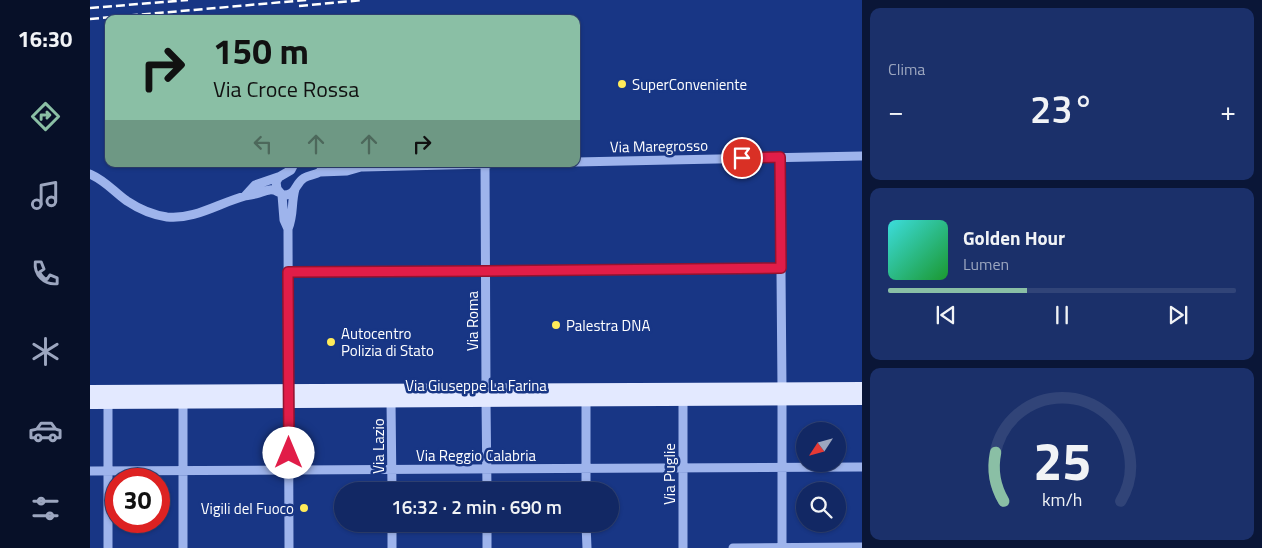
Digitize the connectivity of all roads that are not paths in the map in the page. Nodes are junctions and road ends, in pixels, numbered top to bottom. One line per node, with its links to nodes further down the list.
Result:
1 (862, 156): 2 (street, Via Maregrosso)
2 (780, 157): 3 (street, Via Maregrosso); 14 (street)
3 (580, 162)
4 (292, 167): 9 (street)
5 (362, 167): 7 (street)
6 (484, 167): 15 (street, Via Roma)
7 (322, 168): 10 (street)
8 (90, 174): 12 (street)
9 (282, 175): 11 (street); 12 (street)
10 (296, 189): 11 (street); 13 (street)
11 (280, 193): 12 (street); 13 (street)
12 (244, 196)
13 (288, 229): 16 (street)
14 (781, 268): 15 (street); 19 (street)
15 (486, 271): 16 (street); 20 (street, Via Roma)
16 (288, 272): 21 (street)
17 (862, 388): 19 (main road, Via Giuseppe La Farina)
18 (90, 391): 21 (main road, Via Giuseppe La Farina)
19 (782, 393): 20 (main road, Via Giuseppe La Farina); 22 (main road, Via Giuseppe La Farina); 24 (main road, Via Giuseppe La Farina); 33 (street)
20 (486, 395): 21 (main road, Via Giuseppe La Farina); 23 (main road, Via Giuseppe La Farina); 25 (main road, Via Giuseppe La Farina); 35 (street, Via Roma)
21 (289, 396): 25 (main road, Via Giuseppe La Farina); 26 (main road, Via Giuseppe La Farina); 39 (street)
22 (862, 399)
23 (586, 400): 24 (main road, Via Giuseppe La Farina); 31 (street)
24 (683, 400): 32 (street, Via Puglie)
25 (391, 401): 34 (street, Via Lazio)
26 (183, 402): 28 (main road, Via Giuseppe La Farina); 38 (street)
27 (90, 403): 28 (main road, Via Giuseppe La Farina)
28 (108, 403): 30 (street)
29 (862, 467): 33 (street, Via Reggio Calabria)
30 (108, 468)
31 (586, 468): 32 (street, Via Reggio Calabria); 35 (street, Via Reggio Calabria); 43 (street)
32 (683, 468): 33 (street, Via Reggio Calabria); 55 (street, Via Puglie)
33 (782, 468): 57 (street)
34 (392, 469): 35 (street, Via Reggio Calabria); 39 (street, Via Reggio Calabria); 41 (street, Via Lazio)
35 (486, 469): 42 (street, Via Roma)
36 (105, 470): 40 (street, Via Reggio Calabria)
37 (170, 470): 38 (street, Via Reggio Calabria)
38 (183, 470): 39 (street, Via Reggio Calabria); 50 (street)
39 (289, 470): 51 (street)
40 (90, 471)
41 (392, 482)
42 (487, 482)
43 (586, 482)
44 (392, 532): 52 (street)
45 (487, 532): 53 (street)
46 (586, 532): 54 (street)
47 (108, 533): 49 (street)
48 (862, 547): 57 (street)
49 (108, 548)
50 (183, 548)
51 (289, 548)
52 (392, 548)
53 (487, 548)
54 (587, 548)
55 (683, 548)
56 (733, 548): 57 (street)
57 (782, 548)

